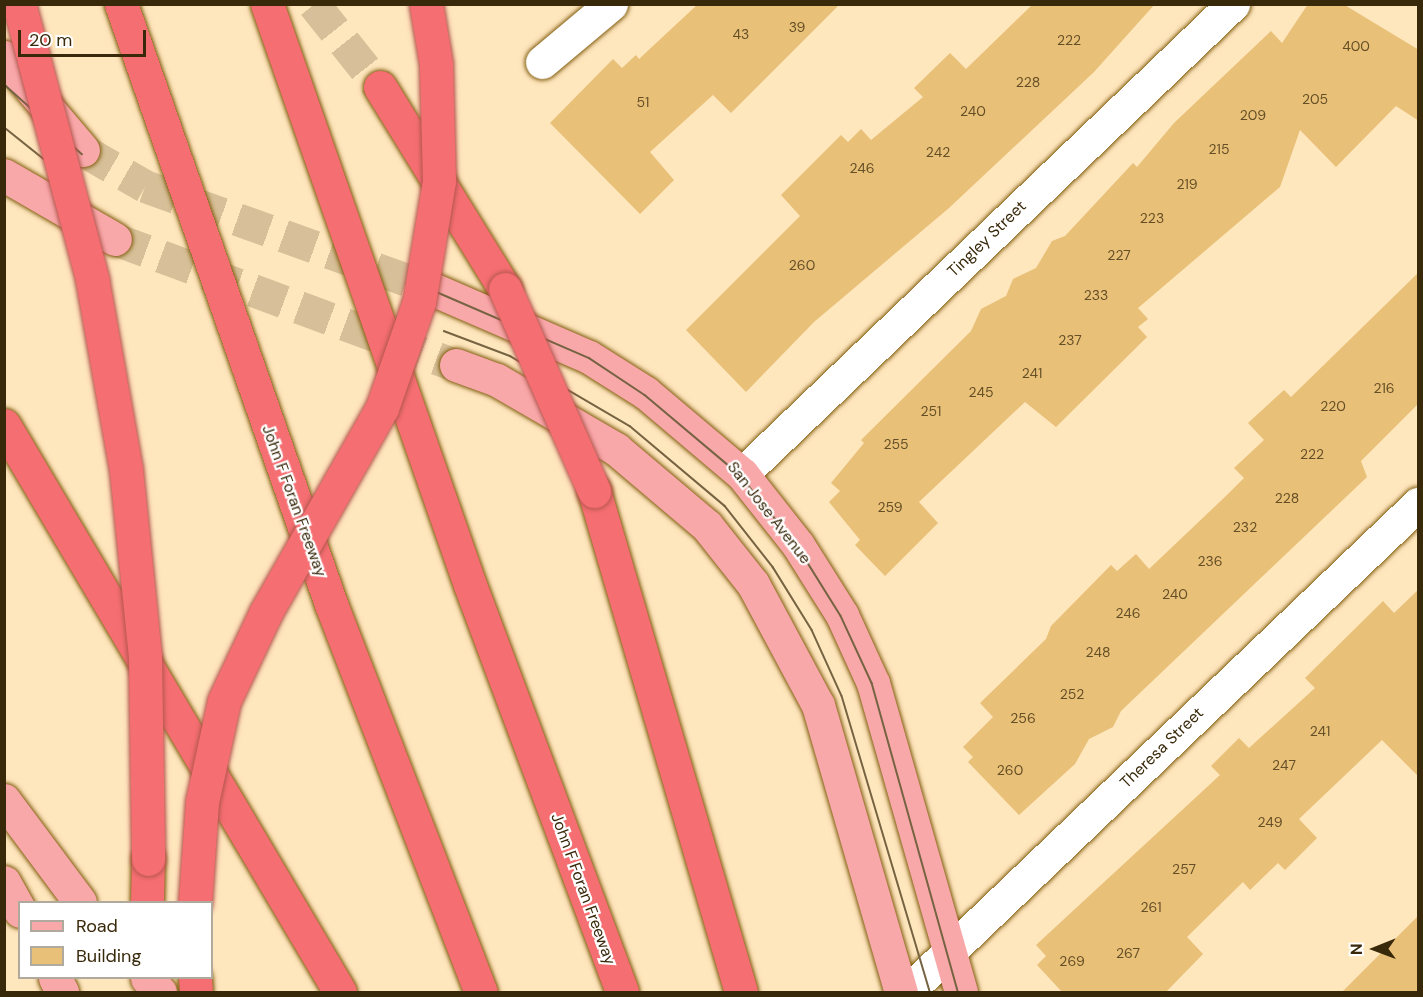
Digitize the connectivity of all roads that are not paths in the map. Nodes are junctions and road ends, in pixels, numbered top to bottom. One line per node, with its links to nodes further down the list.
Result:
1 (19, 4): 21 (highway, bridge)
2 (121, 4): 30 (highway, John F Foran Freeway)
3 (267, 4): 31 (highway, John F Foran Freeway)
4 (426, 4): 22 (highway, bridge)
5 (1233, 4): 16 (street, Tingley Street)
6 (600, 7): 8 (street)
7 (4, 57): 10 (main road)
8 (542, 62)
9 (380, 87): 32 (highway, bridge)
10 (83, 150)
11 (4, 175): 12 (main road)
12 (115, 239)
13 (430, 288): 16 (main road, San Jose Avenue)
14 (456, 365): 33 (main road)
15 (4, 425): 29 (highway)
16 (742, 474): 24 (main road, San Jose Avenue)
17 (1419, 504): 24 (street, Theresa Street)
18 (4, 800): 20 (main road)
19 (4, 882): 23 (main road)
20 (79, 901)
21 (147, 901)
22 (195, 901)
23 (18, 907)
24 (949, 950): 34 (street, Theresa Street); 35 (main road, San Jose Avenue)
25 (55, 979): 27 (main road)
26 (146, 979): 28 (main road)
27 (62, 993)
28 (160, 993)
29 (340, 993)
30 (481, 993)
31 (622, 993)
32 (741, 993)
33 (901, 993)
34 (908, 993)
35 (961, 993)

